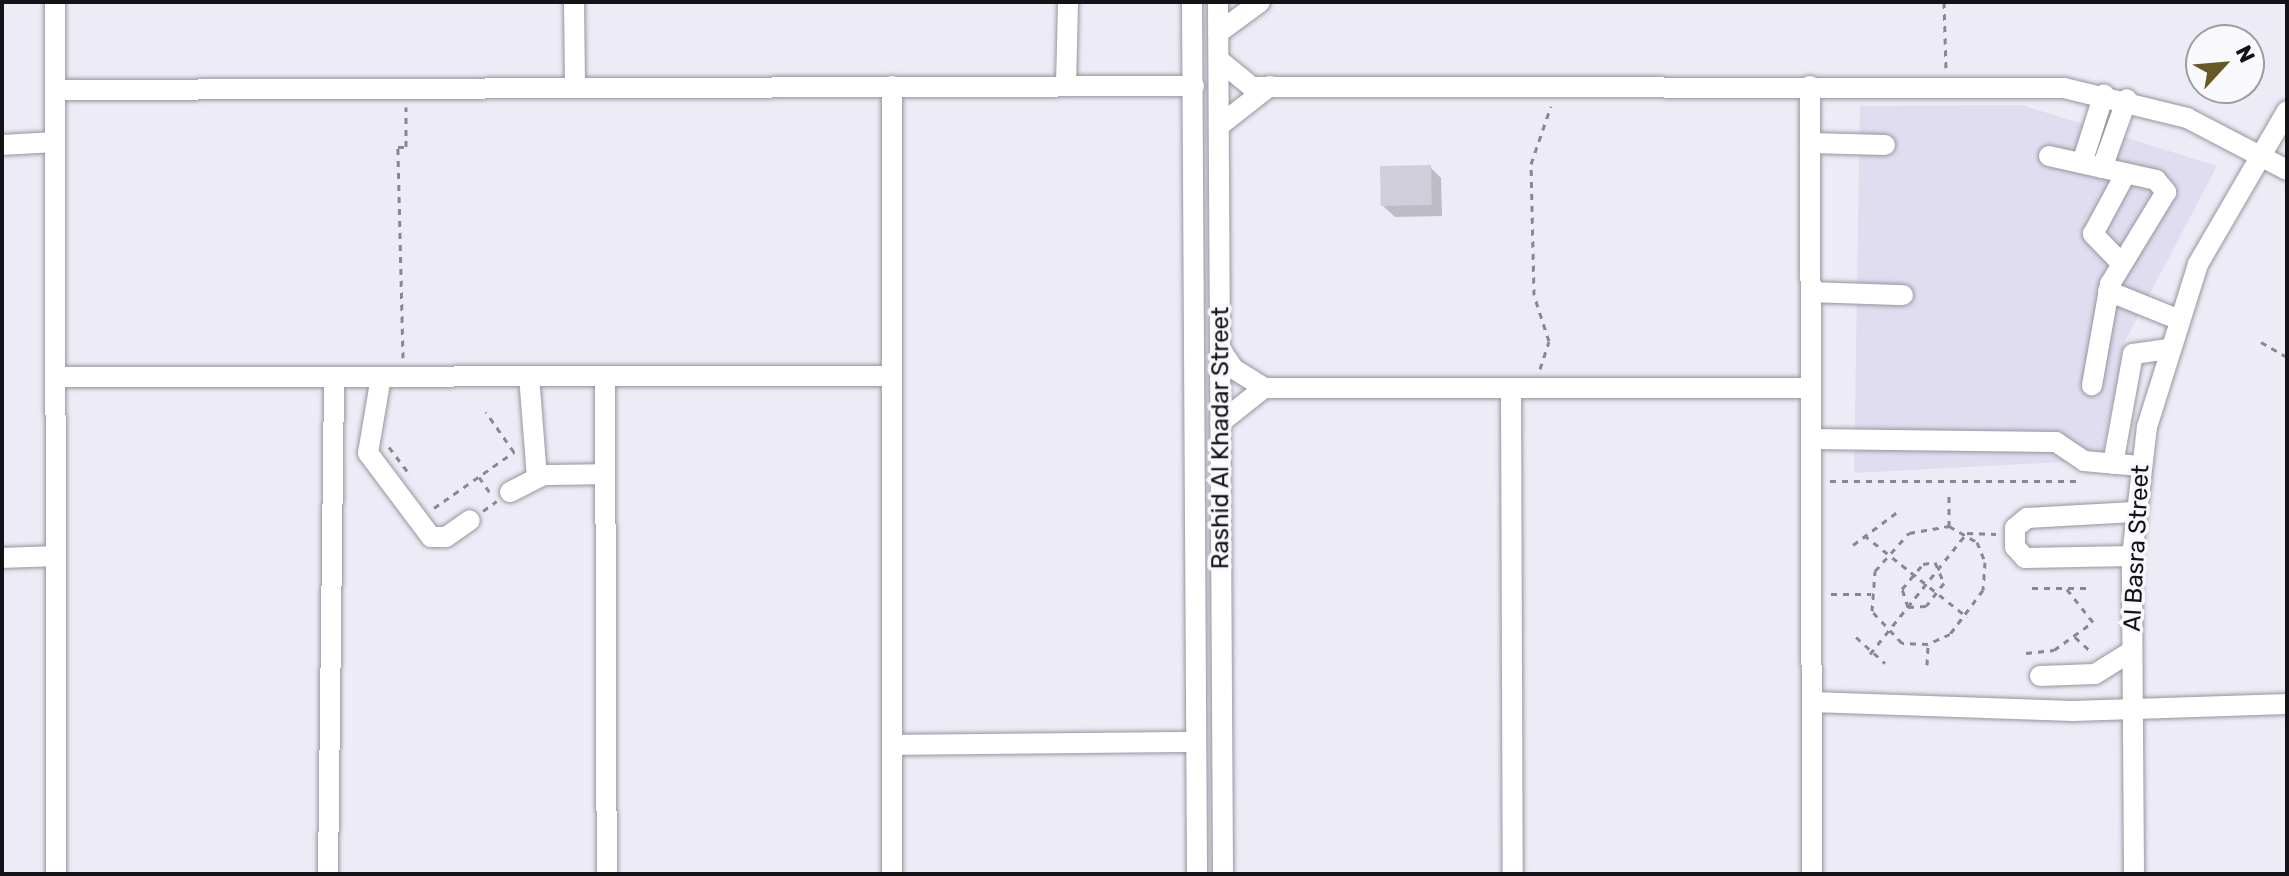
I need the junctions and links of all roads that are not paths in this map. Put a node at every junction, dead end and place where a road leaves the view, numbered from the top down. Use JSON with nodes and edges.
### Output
{"nodes":[{"id":1,"x":55,"y":2,"type":"edge"},
{"id":2,"x":574,"y":2,"type":"edge"},
{"id":3,"x":1068,"y":2,"type":"edge"},
{"id":4,"x":1192,"y":2,"type":"edge"},
{"id":5,"x":1218,"y":2,"type":"edge"},
{"id":6,"x":1260,"y":2,"type":"edge"},
{"id":7,"x":1218,"y":33,"type":"junction"},
{"id":8,"x":1219,"y":60,"type":"junction"},
{"id":9,"x":575,"y":86,"type":"junction"},
{"id":10,"x":892,"y":86,"type":"junction"},
{"id":11,"x":1066,"y":86,"type":"junction"},
{"id":12,"x":1194,"y":86,"type":"junction"},
{"id":13,"x":1270,"y":86,"type":"junction"},
{"id":14,"x":1810,"y":86,"type":"junction"},
{"id":15,"x":56,"y":90,"type":"junction"},
{"id":16,"x":2104,"y":94,"type":"junction"},
{"id":17,"x":2127,"y":99,"type":"junction"},
{"id":18,"x":2287,"y":111,"type":"edge"},
{"id":19,"x":1219,"y":126,"type":"junction"},
{"id":20,"x":55,"y":142,"type":"junction"},
{"id":21,"x":1810,"y":143,"type":"junction"},
{"id":22,"x":2,"y":145,"type":"edge"},
{"id":23,"x":1885,"y":145,"type":"dead end"},
{"id":24,"x":2261,"y":155,"type":"junction"},
{"id":25,"x":2049,"y":156,"type":"dead end"},
{"id":26,"x":2092,"y":166,"type":"junction"},
{"id":27,"x":2287,"y":170,"type":"edge"},
{"id":28,"x":2126,"y":173,"type":"junction"},
{"id":29,"x":2122,"y":264,"type":"junction"},
{"id":30,"x":2108,"y":291,"type":"junction"},
{"id":31,"x":1811,"y":292,"type":"junction"},
{"id":32,"x":1903,"y":295,"type":"dead end"},
{"id":33,"x":2177,"y":319,"type":"junction"},
{"id":34,"x":2167,"y":349,"type":"junction"},
{"id":35,"x":1221,"y":350,"type":"junction"},
{"id":36,"x":529,"y":376,"type":"junction"},
{"id":37,"x":605,"y":376,"type":"junction"},
{"id":38,"x":892,"y":376,"type":"junction"},
{"id":39,"x":55,"y":377,"type":"junction"},
{"id":40,"x":326,"y":377,"type":"junction"},
{"id":41,"x":381,"y":377,"type":"junction"},
{"id":42,"x":2092,"y":385,"type":"dead end"},
{"id":43,"x":1264,"y":388,"type":"junction"},
{"id":44,"x":1522,"y":388,"type":"junction"},
{"id":45,"x":1811,"y":388,"type":"junction"},
{"id":46,"x":1220,"y":423,"type":"junction"},
{"id":47,"x":1811,"y":439,"type":"junction"},
{"id":48,"x":2113,"y":464,"type":"junction"},
{"id":49,"x":2140,"y":466,"type":"junction"},
{"id":50,"x":605,"y":474,"type":"junction"},
{"id":51,"x":537,"y":477,"type":"junction"},
{"id":52,"x":503,"y":497,"type":"road end"},
{"id":53,"x":2134,"y":512,"type":"junction"},
{"id":54,"x":470,"y":520,"type":"road end"},
{"id":55,"x":2132,"y":556,"type":"junction"},
{"id":56,"x":2,"y":558,"type":"edge"},
{"id":57,"x":56,"y":562,"type":"junction"},
{"id":58,"x":2,"y":566,"type":"edge"},
{"id":59,"x":2132,"y":651,"type":"junction"},
{"id":60,"x":2287,"y":704,"type":"edge"},
{"id":61,"x":2133,"y":706,"type":"junction"},
{"id":62,"x":2042,"y":708,"type":"junction"},
{"id":63,"x":1812,"y":709,"type":"junction"},
{"id":64,"x":1196,"y":742,"type":"junction"},
{"id":65,"x":892,"y":745,"type":"junction"},
{"id":66,"x":56,"y":874,"type":"edge"},
{"id":67,"x":328,"y":874,"type":"edge"},
{"id":68,"x":607,"y":874,"type":"edge"},
{"id":69,"x":892,"y":874,"type":"edge"},
{"id":70,"x":1197,"y":874,"type":"edge"},
{"id":71,"x":1223,"y":874,"type":"edge"},
{"id":72,"x":1513,"y":874,"type":"edge"},
{"id":73,"x":1812,"y":874,"type":"edge"},
{"id":74,"x":2134,"y":874,"type":"edge"}],
"edges":[{"from":1,"to":15,"type":"street"},
{"from":2,"to":9,"type":"street"},
{"from":3,"to":11,"type":"street"},
{"from":4,"to":12,"type":"street","name":"Rashid Al Khadar Street"},
{"from":5,"to":7,"type":"street","name":"Rashid Al Khadar Street"},
{"from":6,"to":7,"type":"street"},
{"from":7,"to":8,"type":"street","name":"Rashid Al Khadar Street"},
{"from":8,"to":13,"type":"street"},
{"from":8,"to":19,"type":"street","name":"Rashid Al Khadar Street"},
{"from":9,"to":10,"type":"street"},
{"from":9,"to":15,"type":"street"},
{"from":10,"to":11,"type":"street"},
{"from":10,"to":38,"type":"street"},
{"from":11,"to":12,"type":"street"},
{"from":12,"to":64,"type":"street","name":"Rashid Al Khadar Street"},
{"from":13,"to":14,"type":"street"},
{"from":13,"to":19,"type":"street"},
{"from":14,"to":16,"type":"street"},
{"from":14,"to":21,"type":"street"},
{"from":15,"to":20,"type":"street"},
{"from":16,"to":17,"type":"street"},
{"from":16,"to":26,"type":"street"},
{"from":17,"to":24,"type":"street"},
{"from":17,"to":26,"type":"street"},
{"from":18,"to":24,"type":"street","name":"Al Basra Street"},
{"from":19,"to":35,"type":"street","name":"Rashid Al Khadar Street"},
{"from":20,"to":22,"type":"street"},
{"from":20,"to":39,"type":"street"},
{"from":21,"to":23,"type":"street"},
{"from":21,"to":31,"type":"street"},
{"from":24,"to":27,"type":"street"},
{"from":24,"to":33,"type":"street","name":"Al Basra Street"},
{"from":25,"to":26,"type":"street"},
{"from":26,"to":28,"type":"street"},
{"from":28,"to":29,"type":"street"},
{"from":28,"to":29,"type":"street"},
{"from":29,"to":30,"type":"street"},
{"from":30,"to":33,"type":"street"},
{"from":30,"to":42,"type":"street"},
{"from":31,"to":32,"type":"street"},
{"from":31,"to":45,"type":"street"},
{"from":33,"to":34,"type":"street","name":"Al Basra Street"},
{"from":34,"to":48,"type":"street"},
{"from":34,"to":49,"type":"street","name":"Al Basra Street"},
{"from":35,"to":43,"type":"street"},
{"from":35,"to":46,"type":"street","name":"Rashid Al Khadar Street"},
{"from":36,"to":37,"type":"street"},
{"from":36,"to":41,"type":"street"},
{"from":36,"to":51,"type":"street"},
{"from":37,"to":38,"type":"street"},
{"from":37,"to":50,"type":"street"},
{"from":38,"to":65,"type":"street"},
{"from":39,"to":40,"type":"street"},
{"from":39,"to":57,"type":"street"},
{"from":40,"to":41,"type":"street"},
{"from":40,"to":67,"type":"street"},
{"from":41,"to":54,"type":"street"},
{"from":43,"to":44,"type":"street"},
{"from":43,"to":46,"type":"street"},
{"from":44,"to":45,"type":"street"},
{"from":44,"to":72,"type":"street"},
{"from":45,"to":47,"type":"street"},
{"from":46,"to":71,"type":"street","name":"Rashid Al Khadar Street"},
{"from":47,"to":48,"type":"street"},
{"from":47,"to":63,"type":"street"},
{"from":48,"to":49,"type":"street"},
{"from":49,"to":53,"type":"street","name":"Al Basra Street"},
{"from":50,"to":51,"type":"street"},
{"from":50,"to":68,"type":"street"},
{"from":51,"to":52,"type":"street"},
{"from":53,"to":55,"type":"street","name":"Al Basra Street"},
{"from":53,"to":55,"type":"street"},
{"from":55,"to":59,"type":"street","name":"Al Basra Street"},
{"from":56,"to":57,"type":"street"},
{"from":57,"to":58,"type":"street"},
{"from":57,"to":66,"type":"street"},
{"from":59,"to":61,"type":"street","name":"Al Basra Street"},
{"from":59,"to":62,"type":"street"},
{"from":60,"to":61,"type":"street"},
{"from":61,"to":62,"type":"street"},
{"from":61,"to":74,"type":"street","name":"Al Basra Street"},
{"from":62,"to":63,"type":"street"},
{"from":63,"to":73,"type":"street"},
{"from":64,"to":65,"type":"street"},
{"from":64,"to":70,"type":"street","name":"Rashid Al Khadar Street"},
{"from":65,"to":69,"type":"street"}]}
